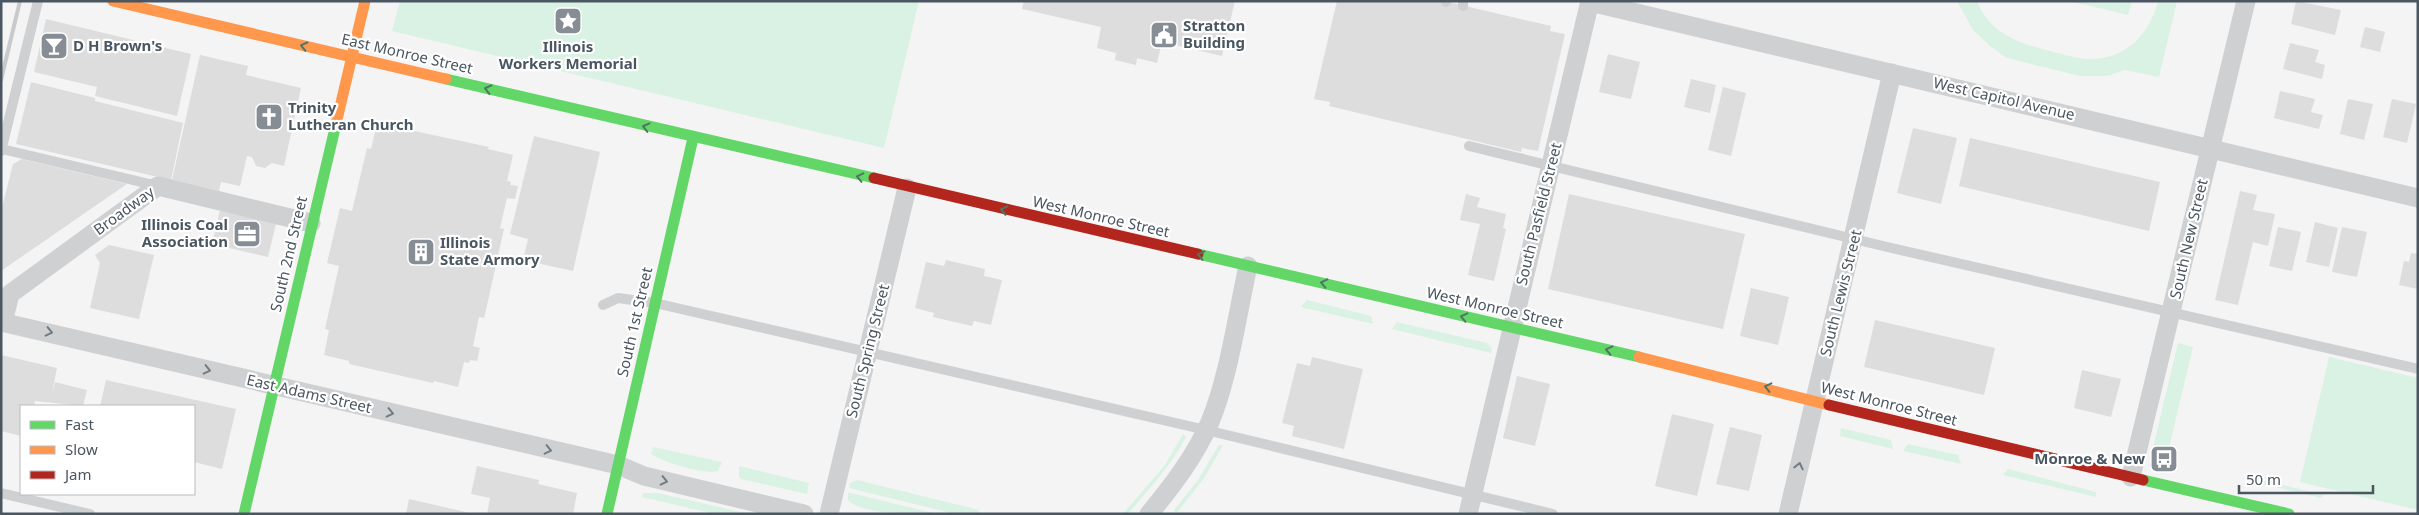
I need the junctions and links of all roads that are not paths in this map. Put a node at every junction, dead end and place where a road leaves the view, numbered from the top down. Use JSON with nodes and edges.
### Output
{"nodes":[{"id":1,"x":38,"y":1,"type":"edge"},
{"id":2,"x":113,"y":1,"type":"edge"},
{"id":3,"x":364,"y":1,"type":"edge"},
{"id":4,"x":2246,"y":1,"type":"edge"},
{"id":5,"x":1590,"y":2,"type":"edge"},
{"id":6,"x":352,"y":56,"type":"junction"},
{"id":7,"x":1892,"y":73,"type":"junction"},
{"id":8,"x":693,"y":138,"type":"junction"},
{"id":9,"x":1469,"y":146,"type":"dead end"},
{"id":10,"x":2211,"y":148,"type":"junction"},
{"id":11,"x":1,"y":150,"type":"edge"},
{"id":12,"x":1551,"y":167,"type":"junction"},
{"id":13,"x":158,"y":186,"type":"junction"},
{"id":14,"x":907,"y":188,"type":"junction"},
{"id":15,"x":2418,"y":198,"type":"edge"},
{"id":16,"x":311,"y":223,"type":"junction"},
{"id":17,"x":1854,"y":238,"type":"junction"},
{"id":18,"x":1248,"y":266,"type":"junction"},
{"id":19,"x":655,"y":303,"type":"junction"},
{"id":20,"x":604,"y":305,"type":"dead end"},
{"id":21,"x":2172,"y":311,"type":"junction"},
{"id":22,"x":2,"y":322,"type":"edge"},
{"id":23,"x":1511,"y":328,"type":"junction"},
{"id":24,"x":868,"y":352,"type":"junction"},
{"id":25,"x":2418,"y":370,"type":"edge"},
{"id":26,"x":274,"y":385,"type":"junction"},
{"id":27,"x":1814,"y":401,"type":"junction"},
{"id":28,"x":1206,"y":430,"type":"junction"},
{"id":29,"x":618,"y":465,"type":"junction"},
{"id":30,"x":2131,"y":477,"type":"junction"},
{"id":31,"x":1,"y":493,"type":"edge"},
{"id":32,"x":1473,"y":494,"type":"junction"},
{"id":33,"x":90,"y":514,"type":"edge"},
{"id":34,"x":244,"y":514,"type":"edge"},
{"id":35,"x":607,"y":514,"type":"edge"},
{"id":36,"x":804,"y":514,"type":"edge"},
{"id":37,"x":829,"y":514,"type":"edge"},
{"id":38,"x":1149,"y":514,"type":"edge"},
{"id":39,"x":1468,"y":514,"type":"edge"},
{"id":40,"x":1553,"y":514,"type":"edge"},
{"id":41,"x":1788,"y":514,"type":"edge"},
{"id":42,"x":2289,"y":514,"type":"edge"}],
"edges":[{"from":1,"to":11,"type":"lane"},
{"from":6,"to":2,"type":"street","name":"East Monroe Street","one_way":true},
{"from":3,"to":6,"type":"street","name":"South 2nd Street"},
{"from":4,"to":10,"type":"street","name":"South New Street"},
{"from":5,"to":7,"type":"street","name":"West Capitol Avenue"},
{"from":5,"to":12,"type":"street","name":"South Pasfield Street"},
{"from":8,"to":6,"type":"street","name":"East Monroe Street","one_way":true},
{"from":6,"to":16,"type":"street","name":"South 2nd Street"},
{"from":7,"to":10,"type":"street","name":"West Capitol Avenue"},
{"from":7,"to":17,"type":"street","name":"South Lewis Street"},
{"from":14,"to":8,"type":"street","name":"West Monroe Street","one_way":true},
{"from":8,"to":19,"type":"street","name":"South 1st Street"},
{"from":9,"to":12,"type":"lane"},
{"from":10,"to":15,"type":"street","name":"West Capitol Avenue"},
{"from":10,"to":21,"type":"street","name":"South New Street"},
{"from":11,"to":13,"type":"lane"},
{"from":12,"to":17,"type":"lane"},
{"from":12,"to":23,"type":"street","name":"South Pasfield Street"},
{"from":13,"to":16,"type":"street","name":"Broadway"},
{"from":13,"to":22,"type":"street","name":"Broadway"},
{"from":18,"to":14,"type":"street","name":"West Monroe Street","one_way":true},
{"from":14,"to":24,"type":"street","name":"South Spring Street"},
{"from":16,"to":26,"type":"street","name":"South 2nd Street"},
{"from":17,"to":21,"type":"lane"},
{"from":17,"to":27,"type":"street","name":"South Lewis Street"},
{"from":23,"to":18,"type":"street","name":"West Monroe Street","one_way":true},
{"from":18,"to":28,"type":"street"},
{"from":19,"to":20,"type":"lane"},
{"from":19,"to":24,"type":"lane"},
{"from":19,"to":29,"type":"street","name":"South 1st Street"},
{"from":21,"to":25,"type":"lane"},
{"from":21,"to":30,"type":"street","name":"South New Street"},
{"from":22,"to":26,"type":"street","name":"East Adams Street","one_way":true},
{"from":27,"to":23,"type":"street","name":"West Monroe Street","one_way":true},
{"from":23,"to":32,"type":"street","name":"South Pasfield Street"},
{"from":24,"to":28,"type":"lane"},
{"from":24,"to":37,"type":"street","name":"South Spring Street"},
{"from":26,"to":29,"type":"street","name":"East Adams Street","one_way":true},
{"from":26,"to":34,"type":"street","name":"South 2nd Street"},
{"from":27,"to":30,"type":"street","name":"West Monroe Street"},
{"from":41,"to":27,"type":"street","name":"South Lewis Street","one_way":true},
{"from":28,"to":32,"type":"lane"},
{"from":28,"to":38,"type":"street"},
{"from":29,"to":35,"type":"street","name":"South 1st Street"},
{"from":29,"to":36,"type":"street","name":"East Adams Street","one_way":true},
{"from":30,"to":42,"type":"street","name":"West Monroe Street"},
{"from":31,"to":33,"type":"lane"},
{"from":32,"to":39,"type":"street","name":"South Pasfield Street"},
{"from":32,"to":40,"type":"lane"}]}
